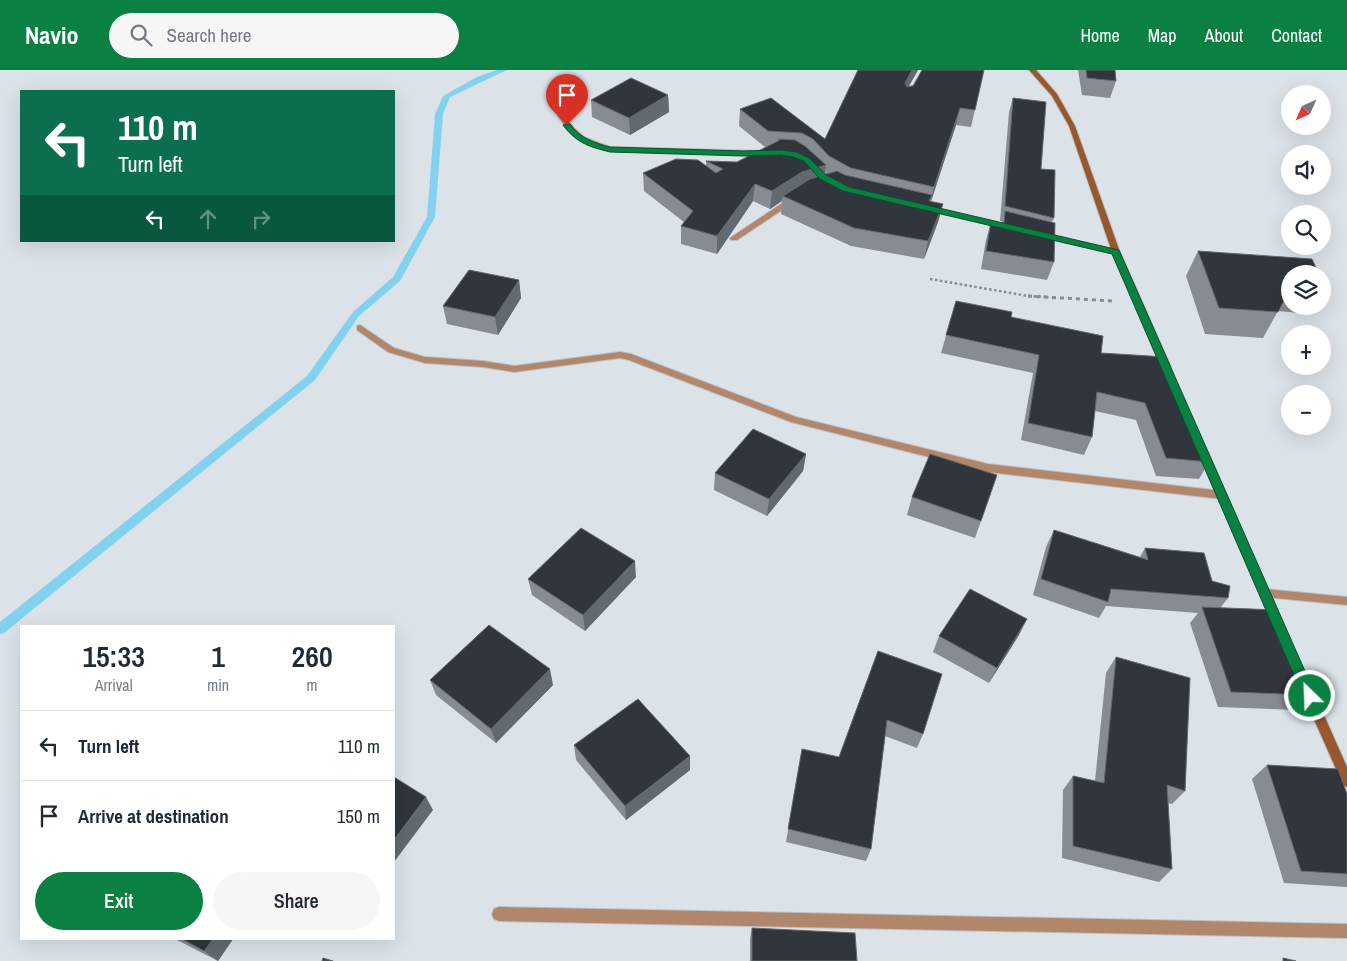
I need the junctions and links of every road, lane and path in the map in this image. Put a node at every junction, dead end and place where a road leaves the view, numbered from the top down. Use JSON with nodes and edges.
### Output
{"nodes":[{"id":1,"x":1032,"y":70,"type":"edge"},
{"id":2,"x":561,"y":116,"type":"dead end"},
{"id":3,"x":772,"y":153,"type":"edge"},
{"id":4,"x":804,"y":194,"type":"edge"},
{"id":5,"x":923,"y":207,"type":"edge"},
{"id":6,"x":1010,"y":228,"type":"edge"},
{"id":7,"x":1029,"y":232,"type":"edge"},
{"id":8,"x":734,"y":238,"type":"dead end"},
{"id":9,"x":1116,"y":252,"type":"junction"},
{"id":10,"x":930,"y":279,"type":"dead end"},
{"id":11,"x":1139,"y":303,"type":"junction"},
{"id":12,"x":360,"y":328,"type":"dead end"},
{"id":13,"x":1171,"y":376,"type":"edge"},
{"id":14,"x":1198,"y":440,"type":"edge"},
{"id":15,"x":1222,"y":495,"type":"junction"},
{"id":16,"x":1265,"y":593,"type":"junction"},
{"id":17,"x":1347,"y":601,"type":"edge"},
{"id":18,"x":1281,"y":629,"type":"edge"},
{"id":19,"x":1300,"y":674,"type":"edge"},
{"id":20,"x":1347,"y":781,"type":"edge"},
{"id":21,"x":499,"y":914,"type":"dead end"},
{"id":22,"x":1347,"y":930,"type":"edge"}],
"edges":[{"from":1,"to":9,"type":"street"},
{"from":2,"to":3,"type":"street"},
{"from":4,"to":8,"type":"street"},
{"from":5,"to":6,"type":"street"},
{"from":7,"to":9,"type":"street"},
{"from":9,"to":11,"type":"street"},
{"from":10,"to":11,"type":"path"},
{"from":11,"to":13,"type":"street"},
{"from":12,"to":15,"type":"street"},
{"from":14,"to":15,"type":"street"},
{"from":15,"to":16,"type":"street"},
{"from":16,"to":17,"type":"street"},
{"from":16,"to":18,"type":"street"},
{"from":19,"to":20,"type":"street"},
{"from":21,"to":22,"type":"street"}]}
